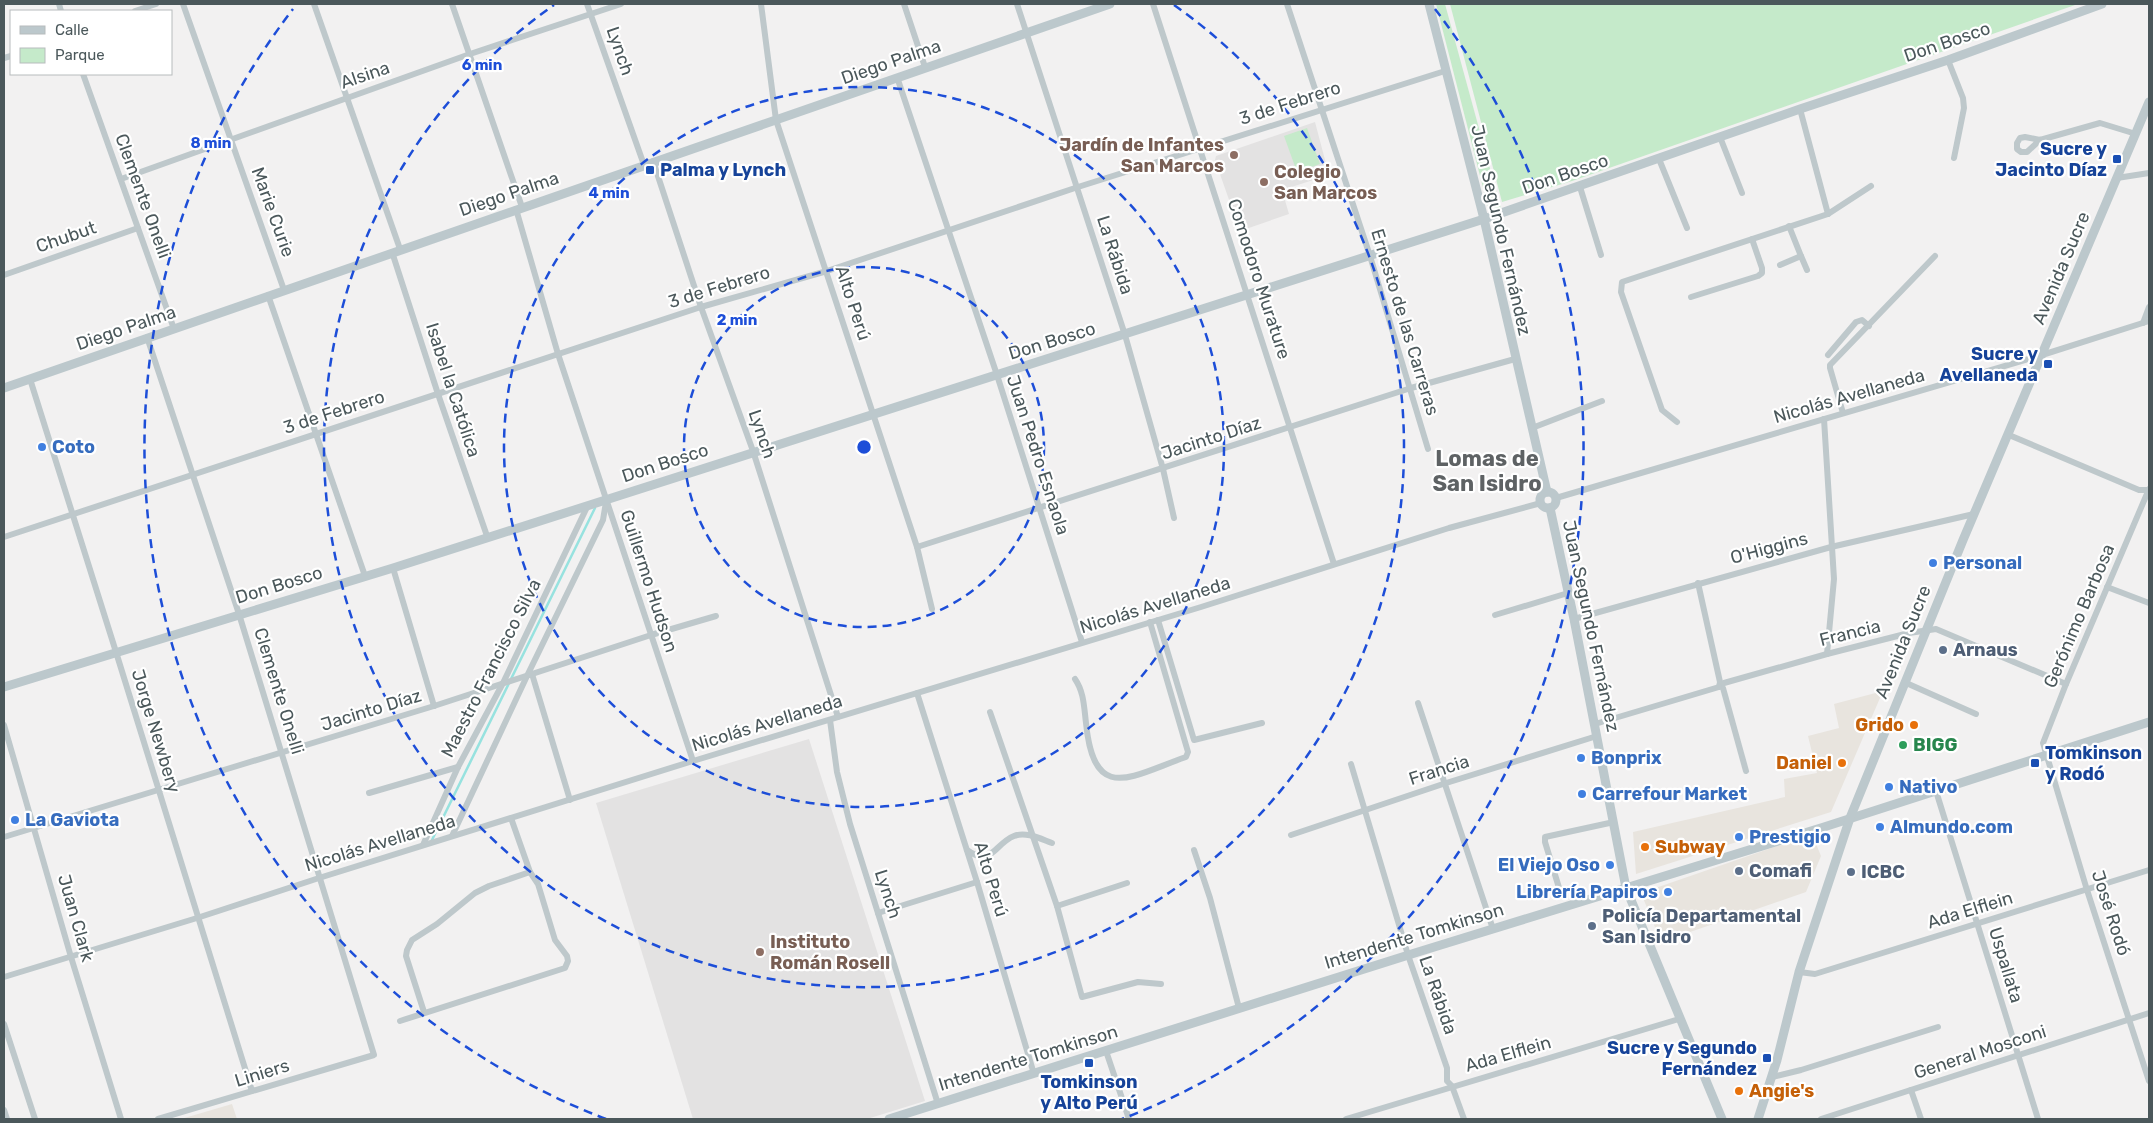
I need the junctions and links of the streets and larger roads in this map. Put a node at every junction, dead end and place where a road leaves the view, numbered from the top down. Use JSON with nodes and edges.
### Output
{"nodes":[{"id":1,"x":156,"y":4,"type":"edge"},
{"id":2,"x":183,"y":4,"type":"edge"},
{"id":3,"x":314,"y":4,"type":"edge"},
{"id":4,"x":452,"y":4,"type":"edge"},
{"id":5,"x":587,"y":4,"type":"edge"},
{"id":6,"x":620,"y":4,"type":"edge"},
{"id":7,"x":761,"y":4,"type":"edge"},
{"id":8,"x":904,"y":4,"type":"edge"},
{"id":9,"x":1017,"y":4,"type":"edge"},
{"id":10,"x":1110,"y":4,"type":"edge"},
{"id":11,"x":1153,"y":4,"type":"edge"},
{"id":12,"x":1287,"y":4,"type":"edge"},
{"id":13,"x":1429,"y":4,"type":"edge"},
{"id":14,"x":2102,"y":4,"type":"edge"},
{"id":15,"x":138,"y":10,"type":"edge"},
{"id":16,"x":591,"y":14,"type":"junction"},
{"id":17,"x":1028,"y":33,"type":"junction"},
{"id":18,"x":470,"y":54,"type":"junction"},
{"id":19,"x":1948,"y":60,"type":"junction"},
{"id":20,"x":925,"y":67,"type":"junction"},
{"id":21,"x":1445,"y":71,"type":"junction"},
{"id":22,"x":83,"y":75,"type":"edge"},
{"id":23,"x":897,"y":77,"type":"junction"},
{"id":24,"x":347,"y":97,"type":"junction"},
{"id":25,"x":2149,"y":102,"type":"edge"},
{"id":26,"x":1321,"y":109,"type":"junction"},
{"id":27,"x":1800,"y":109,"type":"junction"},
{"id":28,"x":776,"y":120,"type":"junction"},
{"id":29,"x":2136,"y":134,"type":"junction"},
{"id":30,"x":1720,"y":137,"type":"junction"},
{"id":31,"x":230,"y":138,"type":"junction"},
{"id":32,"x":2040,"y":140,"type":"dead end"},
{"id":33,"x":1201,"y":148,"type":"junction"},
{"id":34,"x":1659,"y":158,"type":"junction"},
{"id":35,"x":1954,"y":158,"type":"dead end"},
{"id":36,"x":649,"y":163,"type":"junction"},
{"id":37,"x":2149,"y":173,"type":"edge"},
{"id":38,"x":2117,"y":178,"type":"junction"},
{"id":39,"x":121,"y":179,"type":"junction"},
{"id":40,"x":1580,"y":186,"type":"junction"},
{"id":41,"x":1872,"y":186,"type":"dead end"},
{"id":42,"x":1078,"y":187,"type":"junction"},
{"id":43,"x":1742,"y":193,"type":"dead end"},
{"id":44,"x":519,"y":208,"type":"junction"},
{"id":45,"x":1828,"y":214,"type":"junction"},
{"id":46,"x":1484,"y":219,"type":"junction"},
{"id":47,"x":1789,"y":226,"type":"junction"},
{"id":48,"x":138,"y":228,"type":"junction"},
{"id":49,"x":1687,"y":228,"type":"dead end"},
{"id":50,"x":949,"y":231,"type":"junction"},
{"id":51,"x":1752,"y":239,"type":"junction"},
{"id":52,"x":396,"y":251,"type":"junction"},
{"id":53,"x":1601,"y":255,"type":"dead end"},
{"id":54,"x":1370,"y":256,"type":"junction"},
{"id":55,"x":1801,"y":256,"type":"junction"},
{"id":56,"x":1935,"y":256,"type":"dead end"},
{"id":57,"x":1780,"y":265,"type":"dead end"},
{"id":58,"x":1807,"y":270,"type":"dead end"},
{"id":59,"x":827,"y":271,"type":"junction"},
{"id":60,"x":4,"y":275,"type":"edge"},
{"id":61,"x":284,"y":290,"type":"junction"},
{"id":62,"x":268,"y":296,"type":"junction"},
{"id":63,"x":1248,"y":296,"type":"junction"},
{"id":64,"x":1691,"y":297,"type":"dead end"},
{"id":65,"x":701,"y":307,"type":"junction"},
{"id":66,"x":2149,"y":307,"type":"edge"},
{"id":67,"x":2146,"y":322,"type":"edge"},
{"id":68,"x":1869,"y":326,"type":"junction"},
{"id":69,"x":174,"y":329,"type":"junction"},
{"id":70,"x":1125,"y":335,"type":"junction"},
{"id":71,"x":147,"y":337,"type":"junction"},
{"id":72,"x":558,"y":354,"type":"junction"},
{"id":73,"x":1828,"y":354,"type":"dead end"},
{"id":74,"x":2042,"y":355,"type":"junction"},
{"id":75,"x":1515,"y":359,"type":"junction"},
{"id":76,"x":997,"y":375,"type":"junction"},
{"id":77,"x":30,"y":379,"type":"junction"},
{"id":78,"x":4,"y":388,"type":"edge"},
{"id":79,"x":1411,"y":388,"type":"junction"},
{"id":80,"x":438,"y":394,"type":"junction"},
{"id":81,"x":1602,"y":401,"type":"dead end"},
{"id":82,"x":1843,"y":413,"type":"junction"},
{"id":83,"x":875,"y":414,"type":"junction"},
{"id":84,"x":1824,"y":419,"type":"junction"},
{"id":85,"x":1677,"y":422,"type":"dead end"},
{"id":86,"x":1291,"y":428,"type":"junction"},
{"id":87,"x":1532,"y":428,"type":"junction"},
{"id":88,"x":316,"y":434,"type":"junction"},
{"id":89,"x":2008,"y":435,"type":"junction"},
{"id":90,"x":1428,"y":449,"type":"dead end"},
{"id":91,"x":753,"y":451,"type":"junction"},
{"id":92,"x":1163,"y":469,"type":"junction"},
{"id":93,"x":193,"y":474,"type":"junction"},
{"id":94,"x":2149,"y":490,"type":"edge"},
{"id":95,"x":1547,"y":492,"type":"junction"},
{"id":96,"x":1556,"y":498,"type":"junction"},
{"id":97,"x":607,"y":500,"type":"junction"},
{"id":98,"x":1541,"y":503,"type":"junction"},
{"id":99,"x":588,"y":505,"type":"junction"},
{"id":100,"x":1039,"y":507,"type":"junction"},
{"id":101,"x":1550,"y":508,"type":"junction"},
{"id":102,"x":72,"y":514,"type":"junction"},
{"id":103,"x":1974,"y":514,"type":"junction"},
{"id":104,"x":1174,"y":518,"type":"dead end"},
{"id":105,"x":487,"y":536,"type":"junction"},
{"id":106,"x":4,"y":537,"type":"edge"},
{"id":107,"x":917,"y":547,"type":"junction"},
{"id":108,"x":1831,"y":547,"type":"junction"},
{"id":109,"x":1334,"y":564,"type":"junction"},
{"id":110,"x":393,"y":568,"type":"junction"},
{"id":111,"x":365,"y":576,"type":"junction"},
{"id":112,"x":1698,"y":583,"type":"junction"},
{"id":113,"x":2107,"y":587,"type":"junction"},
{"id":114,"x":1568,"y":593,"type":"junction"},
{"id":115,"x":2149,"y":604,"type":"edge"},
{"id":116,"x":932,"y":609,"type":"dead end"},
{"id":117,"x":240,"y":614,"type":"junction"},
{"id":118,"x":1495,"y":615,"type":"dead end"},
{"id":119,"x":716,"y":616,"type":"dead end"},
{"id":120,"x":1574,"y":619,"type":"junction"},
{"id":121,"x":1158,"y":620,"type":"junction"},
{"id":122,"x":1150,"y":622,"type":"junction"},
{"id":123,"x":1926,"y":630,"type":"junction"},
{"id":124,"x":651,"y":635,"type":"junction"},
{"id":125,"x":1082,"y":642,"type":"junction"},
{"id":126,"x":116,"y":652,"type":"junction"},
{"id":127,"x":1827,"y":654,"type":"junction"},
{"id":128,"x":527,"y":676,"type":"junction"},
{"id":129,"x":1075,"y":679,"type":"dead end"},
{"id":130,"x":506,"y":682,"type":"junction"},
{"id":131,"x":1904,"y":682,"type":"junction"},
{"id":132,"x":2066,"y":684,"type":"junction"},
{"id":133,"x":1721,"y":685,"type":"junction"},
{"id":134,"x":4,"y":687,"type":"edge"},
{"id":135,"x":917,"y":693,"type":"junction"},
{"id":136,"x":1418,"y":703,"type":"dead end"},
{"id":137,"x":434,"y":706,"type":"junction"},
{"id":138,"x":990,"y":712,"type":"dead end"},
{"id":139,"x":1976,"y":714,"type":"dead end"},
{"id":140,"x":838,"y":717,"type":"junction"},
{"id":141,"x":830,"y":720,"type":"junction"},
{"id":142,"x":2149,"y":722,"type":"edge"},
{"id":143,"x":1262,"y":723,"type":"dead end"},
{"id":144,"x":1595,"y":724,"type":"junction"},
{"id":145,"x":4,"y":725,"type":"edge"},
{"id":146,"x":1597,"y":736,"type":"junction"},
{"id":147,"x":282,"y":752,"type":"junction"},
{"id":148,"x":2046,"y":755,"type":"junction"},
{"id":149,"x":693,"y":761,"type":"junction"},
{"id":150,"x":1352,"y":764,"type":"dead end"},
{"id":151,"x":458,"y":767,"type":"junction"},
{"id":152,"x":1746,"y":771,"type":"dead end"},
{"id":153,"x":1443,"y":784,"type":"junction"},
{"id":154,"x":158,"y":790,"type":"junction"},
{"id":155,"x":1936,"y":791,"type":"junction"},
{"id":156,"x":368,"y":793,"type":"dead end"},
{"id":157,"x":570,"y":800,"type":"junction"},
{"id":158,"x":1365,"y":810,"type":"junction"},
{"id":159,"x":511,"y":818,"type":"junction"},
{"id":160,"x":1850,"y":818,"type":"junction"},
{"id":161,"x":1614,"y":822,"type":"junction"},
{"id":162,"x":35,"y":827,"type":"junction"},
{"id":163,"x":1291,"y":834,"type":"dead end"},
{"id":164,"x":452,"y":836,"type":"junction"},
{"id":165,"x":1034,"y":836,"type":"junction"},
{"id":166,"x":4,"y":837,"type":"edge"},
{"id":167,"x":1052,"y":843,"type":"dead end"},
{"id":168,"x":423,"y":845,"type":"junction"},
{"id":169,"x":967,"y":850,"type":"junction"},
{"id":170,"x":1194,"y":850,"type":"dead end"},
{"id":171,"x":2149,"y":870,"type":"edge"},
{"id":172,"x":530,"y":872,"type":"junction"},
{"id":173,"x":318,"y":878,"type":"junction"},
{"id":174,"x":977,"y":882,"type":"junction"},
{"id":175,"x":1128,"y":883,"type":"dead end"},
{"id":176,"x":1626,"y":888,"type":"junction"},
{"id":177,"x":2087,"y":890,"type":"junction"},
{"id":178,"x":1563,"y":892,"type":"dead end"},
{"id":179,"x":1056,"y":906,"type":"junction"},
{"id":180,"x":878,"y":913,"type":"junction"},
{"id":181,"x":197,"y":918,"type":"junction"},
{"id":182,"x":1977,"y":923,"type":"junction"},
{"id":183,"x":1493,"y":929,"type":"junction"},
{"id":184,"x":1408,"y":955,"type":"junction"},
{"id":185,"x":71,"y":957,"type":"junction"},
{"id":186,"x":1799,"y":972,"type":"junction"},
{"id":187,"x":4,"y":978,"type":"edge"},
{"id":188,"x":1161,"y":984,"type":"dead end"},
{"id":189,"x":1239,"y":1008,"type":"junction"},
{"id":190,"x":424,"y":1012,"type":"junction"},
{"id":191,"x":2149,"y":1014,"type":"edge"},
{"id":192,"x":1679,"y":1019,"type":"junction"},
{"id":193,"x":2130,"y":1019,"type":"junction"},
{"id":194,"x":400,"y":1021,"type":"dead end"},
{"id":195,"x":4,"y":1024,"type":"edge"},
{"id":196,"x":1938,"y":1028,"type":"dead end"},
{"id":197,"x":1106,"y":1051,"type":"junction"},
{"id":198,"x":374,"y":1055,"type":"joint"},
{"id":199,"x":2018,"y":1055,"type":"junction"},
{"id":200,"x":1034,"y":1074,"type":"junction"},
{"id":201,"x":1772,"y":1077,"type":"junction"},
{"id":202,"x":2149,"y":1081,"type":"edge"},
{"id":203,"x":1452,"y":1086,"type":"junction"},
{"id":204,"x":1911,"y":1090,"type":"junction"},
{"id":205,"x":252,"y":1091,"type":"junction"},
{"id":206,"x":1767,"y":1094,"type":"junction"},
{"id":207,"x":938,"y":1104,"type":"junction"},
{"id":208,"x":4,"y":1110,"type":"edge"},
{"id":209,"x":7,"y":1119,"type":"edge"},
{"id":210,"x":35,"y":1119,"type":"edge"},
{"id":211,"x":121,"y":1119,"type":"edge"},
{"id":212,"x":158,"y":1119,"type":"edge"},
{"id":213,"x":889,"y":1119,"type":"edge"},
{"id":214,"x":1129,"y":1119,"type":"edge"},
{"id":215,"x":1346,"y":1119,"type":"edge"},
{"id":216,"x":1464,"y":1119,"type":"edge"},
{"id":217,"x":1722,"y":1119,"type":"edge"},
{"id":218,"x":1758,"y":1119,"type":"edge"},
{"id":219,"x":1764,"y":1119,"type":"edge"},
{"id":220,"x":1821,"y":1119,"type":"edge"},
{"id":221,"x":1921,"y":1119,"type":"edge"},
{"id":222,"x":2038,"y":1119,"type":"edge"}],
"edges":[{"from":1,"to":15,"type":"street"},
{"from":2,"to":31,"type":"street","name":"Marie Curie"},
{"from":3,"to":24,"type":"street","name":"Isabel la Católica"},
{"from":4,"to":18,"type":"street","name":"Guillermo Hudson"},
{"from":5,"to":16,"type":"street","name":"Lynch"},
{"from":6,"to":16,"type":"street","name":"Alsina"},
{"from":7,"to":28,"type":"street","name":"Alto Perú"},
{"from":8,"to":20,"type":"street"},
{"from":9,"to":17,"type":"street","name":"La Rábida"},
{"from":10,"to":17,"type":"street","name":"Diego Palma"},
{"from":11,"to":33,"type":"street","name":"Comodoro Murature"},
{"from":12,"to":26,"type":"street","name":"Ernesto de las Carreras"},
{"from":13,"to":21,"type":"street","name":"Juan Segundo Fernández"},
{"from":14,"to":19,"type":"street","name":"Don Bosco"},
{"from":16,"to":18,"type":"street","name":"Alsina"},
{"from":16,"to":36,"type":"street","name":"Lynch"},
{"from":17,"to":20,"type":"street","name":"Diego Palma"},
{"from":17,"to":42,"type":"street","name":"La Rábida"},
{"from":18,"to":24,"type":"street","name":"Alsina"},
{"from":18,"to":44,"type":"street","name":"Guillermo Hudson"},
{"from":19,"to":27,"type":"street","name":"Don Bosco"},
{"from":19,"to":35,"type":"street"},
{"from":20,"to":23,"type":"street","name":"Diego Palma"},
{"from":21,"to":26,"type":"street","name":"3 de Febrero"},
{"from":21,"to":46,"type":"street","name":"Juan Segundo Fernández"},
{"from":22,"to":39,"type":"street","name":"Clemente Onelli"},
{"from":23,"to":28,"type":"street","name":"Diego Palma"},
{"from":23,"to":50,"type":"street","name":"Juan Pedro Esnaola"},
{"from":24,"to":31,"type":"street","name":"Alsina"},
{"from":24,"to":52,"type":"street","name":"Isabel la Católica"},
{"from":25,"to":29,"type":"street","name":"Avenida Sucre"},
{"from":26,"to":33,"type":"street","name":"3 de Febrero"},
{"from":26,"to":54,"type":"street","name":"Ernesto de las Carreras"},
{"from":27,"to":30,"type":"street","name":"Don Bosco"},
{"from":27,"to":45,"type":"street"},
{"from":28,"to":36,"type":"street","name":"Diego Palma"},
{"from":28,"to":59,"type":"street","name":"Alto Perú"},
{"from":29,"to":32,"type":"street"},
{"from":29,"to":38,"type":"street","name":"Avenida Sucre"},
{"from":30,"to":34,"type":"street","name":"Don Bosco"},
{"from":30,"to":43,"type":"street"},
{"from":31,"to":39,"type":"street","name":"Alsina"},
{"from":31,"to":61,"type":"street","name":"Marie Curie"},
{"from":33,"to":42,"type":"street","name":"3 de Febrero"},
{"from":33,"to":63,"type":"street","name":"Comodoro Murature"},
{"from":34,"to":40,"type":"street","name":"Don Bosco"},
{"from":34,"to":49,"type":"street"},
{"from":36,"to":44,"type":"street","name":"Diego Palma"},
{"from":36,"to":65,"type":"street","name":"Lynch"},
{"from":37,"to":38,"type":"street"},
{"from":38,"to":74,"type":"street","name":"Avenida Sucre"},
{"from":39,"to":48,"type":"street","name":"Clemente Onelli"},
{"from":40,"to":46,"type":"street","name":"Don Bosco"},
{"from":40,"to":53,"type":"street"},
{"from":41,"to":45,"type":"street"},
{"from":42,"to":50,"type":"street","name":"3 de Febrero"},
{"from":42,"to":70,"type":"street","name":"La Rábida"},
{"from":44,"to":52,"type":"street","name":"Diego Palma"},
{"from":44,"to":72,"type":"street","name":"Guillermo Hudson"},
{"from":45,"to":47,"type":"street"},
{"from":46,"to":54,"type":"street","name":"Don Bosco"},
{"from":46,"to":75,"type":"street","name":"Juan Segundo Fernández"},
{"from":47,"to":51,"type":"street"},
{"from":47,"to":55,"type":"street"},
{"from":48,"to":60,"type":"street","name":"Chubut"},
{"from":48,"to":69,"type":"street","name":"Clemente Onelli"},
{"from":50,"to":59,"type":"street","name":"3 de Febrero"},
{"from":50,"to":76,"type":"street","name":"Juan Pedro Esnaola"},
{"from":51,"to":64,"type":"street"},
{"from":51,"to":85,"type":"street"},
{"from":52,"to":61,"type":"street","name":"Diego Palma"},
{"from":52,"to":80,"type":"street","name":"Isabel la Católica"},
{"from":54,"to":63,"type":"street","name":"Don Bosco"},
{"from":54,"to":79,"type":"street","name":"Ernesto de las Carreras"},
{"from":55,"to":57,"type":"street"},
{"from":55,"to":58,"type":"street"},
{"from":56,"to":68,"type":"street"},
{"from":59,"to":65,"type":"street","name":"3 de Febrero"},
{"from":59,"to":83,"type":"street","name":"Alto Perú"},
{"from":61,"to":62,"type":"street","name":"Diego Palma"},
{"from":62,"to":69,"type":"street","name":"Diego Palma"},
{"from":62,"to":88,"type":"street"},
{"from":63,"to":70,"type":"street","name":"Don Bosco"},
{"from":63,"to":86,"type":"street","name":"Comodoro Murature"},
{"from":65,"to":72,"type":"street","name":"3 de Febrero"},
{"from":65,"to":91,"type":"street","name":"Lynch"},
{"from":66,"to":67,"type":"street"},
{"from":67,"to":74,"type":"street","name":"Nicolás Avellaneda"},
{"from":68,"to":73,"type":"street"},
{"from":68,"to":82,"type":"street"},
{"from":69,"to":71,"type":"street","name":"Diego Palma"},
{"from":70,"to":76,"type":"street","name":"Don Bosco"},
{"from":70,"to":92,"type":"street","name":"La Rábida"},
{"from":71,"to":77,"type":"street","name":"Diego Palma"},
{"from":71,"to":93,"type":"street","name":"Clemente Onelli"},
{"from":72,"to":80,"type":"street","name":"3 de Febrero"},
{"from":72,"to":97,"type":"street","name":"Guillermo Hudson"},
{"from":74,"to":82,"type":"street","name":"Nicolás Avellaneda"},
{"from":74,"to":89,"type":"street","name":"Avenida Sucre"},
{"from":75,"to":79,"type":"street","name":"Jacinto Díaz"},
{"from":75,"to":87,"type":"street","name":"Juan Segundo Fernández"},
{"from":76,"to":83,"type":"street","name":"Don Bosco"},
{"from":76,"to":100,"type":"street","name":"Juan Pedro Esnaola"},
{"from":77,"to":78,"type":"street","name":"Diego Palma"},
{"from":77,"to":102,"type":"street","name":"Jorge Newbery"},
{"from":79,"to":86,"type":"street","name":"Jacinto Díaz"},
{"from":79,"to":90,"type":"street","name":"Ernesto de las Carreras"},
{"from":80,"to":88,"type":"street","name":"3 de Febrero"},
{"from":80,"to":105,"type":"street","name":"Isabel la Católica"},
{"from":81,"to":87,"type":"street"},
{"from":82,"to":84,"type":"street","name":"Nicolás Avellaneda"},
{"from":83,"to":91,"type":"street","name":"Don Bosco"},
{"from":83,"to":107,"type":"street","name":"Alto Perú"},
{"from":84,"to":96,"type":"street","name":"Nicolás Avellaneda"},
{"from":84,"to":108,"type":"street"},
{"from":86,"to":92,"type":"street","name":"Jacinto Díaz"},
{"from":86,"to":109,"type":"street","name":"Comodoro Murature"},
{"from":87,"to":95,"type":"street","name":"Juan Segundo Fernández"},
{"from":88,"to":93,"type":"street","name":"3 de Febrero"},
{"from":88,"to":111,"type":"street"},
{"from":89,"to":94,"type":"street"},
{"from":89,"to":103,"type":"street","name":"Avenida Sucre"},
{"from":91,"to":97,"type":"street","name":"Don Bosco"},
{"from":91,"to":140,"type":"street","name":"Lynch"},
{"from":92,"to":100,"type":"street","name":"Jacinto Díaz"},
{"from":92,"to":104,"type":"street","name":"La Rábida"},
{"from":93,"to":102,"type":"street","name":"3 de Febrero"},
{"from":93,"to":117,"type":"street","name":"Clemente Onelli"},
{"from":94,"to":113,"type":"street","name":"Gerónimo Barbosa"},
{"from":95,"to":96,"type":"street"},
{"from":95,"to":98,"type":"street"},
{"from":96,"to":101,"type":"street"},
{"from":97,"to":99,"type":"street","name":"Don Bosco"},
{"from":97,"to":124,"type":"street","name":"Guillermo Hudson"},
{"from":97,"to":128,"type":"street","name":"Maestro Francisco Silva"},
{"from":98,"to":101,"type":"street"},
{"from":98,"to":109,"type":"street","name":"Nicolás Avellaneda"},
{"from":99,"to":105,"type":"street","name":"Don Bosco"},
{"from":99,"to":130,"type":"street","name":"Maestro Francisco Silva"},
{"from":100,"to":107,"type":"street","name":"Jacinto Díaz"},
{"from":100,"to":125,"type":"street","name":"Juan Pedro Esnaola"},
{"from":101,"to":114,"type":"street","name":"Juan Segundo Fernández"},
{"from":102,"to":106,"type":"street","name":"3 de Febrero"},
{"from":102,"to":126,"type":"street","name":"Jorge Newbery"},
{"from":103,"to":108,"type":"street","name":"O'Higgins"},
{"from":103,"to":123,"type":"street","name":"Avenida Sucre"},
{"from":105,"to":110,"type":"street","name":"Don Bosco"},
{"from":107,"to":116,"type":"street","name":"Alto Perú"},
{"from":108,"to":112,"type":"street","name":"O'Higgins"},
{"from":108,"to":127,"type":"street"},
{"from":109,"to":121,"type":"street","name":"Nicolás Avellaneda"},
{"from":110,"to":111,"type":"street","name":"Don Bosco"},
{"from":110,"to":137,"type":"street"},
{"from":111,"to":117,"type":"street","name":"Don Bosco"},
{"from":112,"to":120,"type":"street","name":"O'Higgins"},
{"from":112,"to":133,"type":"street"},
{"from":113,"to":115,"type":"street"},
{"from":113,"to":132,"type":"street","name":"Gerónimo Barbosa"},
{"from":114,"to":118,"type":"street"},
{"from":114,"to":120,"type":"street","name":"Juan Segundo Fernández"},
{"from":117,"to":126,"type":"street","name":"Don Bosco"},
{"from":117,"to":147,"type":"street","name":"Clemente Onelli"},
{"from":119,"to":124,"type":"street","name":"Jacinto Díaz"},
{"from":120,"to":144,"type":"street","name":"Juan Segundo Fernández"},
{"from":121,"to":122,"type":"street","name":"Nicolás Avellaneda"},
{"from":121,"to":143,"type":"street"},
{"from":122,"to":125,"type":"street","name":"Nicolás Avellaneda"},
{"from":122,"to":129,"type":"street"},
{"from":123,"to":127,"type":"street","name":"Francia"},
{"from":123,"to":131,"type":"street","name":"Avenida Sucre"},
{"from":123,"to":132,"type":"street","name":"Francia"},
{"from":124,"to":128,"type":"street","name":"Jacinto Díaz"},
{"from":124,"to":149,"type":"street","name":"Guillermo Hudson"},
{"from":125,"to":135,"type":"street","name":"Nicolás Avellaneda"},
{"from":126,"to":134,"type":"street","name":"Don Bosco"},
{"from":126,"to":154,"type":"street","name":"Jorge Newbery"},
{"from":127,"to":133,"type":"street","name":"Francia"},
{"from":128,"to":130,"type":"street","name":"Jacinto Díaz"},
{"from":128,"to":157,"type":"street"},
{"from":128,"to":164,"type":"street","name":"Maestro Francisco Silva"},
{"from":130,"to":137,"type":"street","name":"Jacinto Díaz"},
{"from":130,"to":151,"type":"street","name":"Maestro Francisco Silva"},
{"from":131,"to":139,"type":"street"},
{"from":131,"to":160,"type":"street","name":"Avenida Sucre"},
{"from":132,"to":148,"type":"street","name":"Gerónimo Barbosa"},
{"from":133,"to":144,"type":"street","name":"Francia"},
{"from":133,"to":152,"type":"street"},
{"from":135,"to":140,"type":"street","name":"Nicolás Avellaneda"},
{"from":135,"to":169,"type":"street","name":"Alto Perú"},
{"from":136,"to":153,"type":"street"},
{"from":137,"to":147,"type":"street","name":"Jacinto Díaz"},
{"from":138,"to":165,"type":"street"},
{"from":140,"to":141,"type":"street","name":"Nicolás Avellaneda"},
{"from":141,"to":149,"type":"street","name":"Nicolás Avellaneda"},
{"from":141,"to":180,"type":"street","name":"Lynch"},
{"from":142,"to":148,"type":"street","name":"Intendente Tomkinson"},
{"from":144,"to":146,"type":"street","name":"Juan Segundo Fernández"},
{"from":145,"to":162,"type":"street","name":"Juan Clark"},
{"from":146,"to":153,"type":"street","name":"Francia"},
{"from":146,"to":161,"type":"street","name":"Juan Segundo Fernández"},
{"from":147,"to":154,"type":"street","name":"Jacinto Díaz"},
{"from":147,"to":173,"type":"street","name":"Clemente Onelli"},
{"from":148,"to":155,"type":"street","name":"Intendente Tomkinson"},
{"from":148,"to":177,"type":"street","name":"José Rodó"},
{"from":149,"to":157,"type":"street","name":"Nicolás Avellaneda"},
{"from":150,"to":158,"type":"street","name":"La Rábida"},
{"from":151,"to":156,"type":"street"},
{"from":151,"to":168,"type":"street","name":"Maestro Francisco Silva"},
{"from":153,"to":158,"type":"street","name":"Francia"},
{"from":153,"to":183,"type":"street"},
{"from":154,"to":162,"type":"street","name":"Jacinto Díaz"},
{"from":154,"to":181,"type":"street","name":"Jorge Newbery"},
{"from":155,"to":160,"type":"street","name":"Intendente Tomkinson"},
{"from":155,"to":182,"type":"street","name":"Uspallata"},
{"from":157,"to":159,"type":"street","name":"Nicolás Avellaneda"},
{"from":158,"to":163,"type":"street","name":"Francia"},
{"from":158,"to":184,"type":"street","name":"La Rábida"},
{"from":159,"to":164,"type":"street","name":"Nicolás Avellaneda"},
{"from":159,"to":172,"type":"street"},
{"from":160,"to":176,"type":"street","name":"Intendente Tomkinson"},
{"from":160,"to":186,"type":"street","name":"Avenida Sucre"},
{"from":161,"to":176,"type":"street","name":"Juan Segundo Fernández"},
{"from":161,"to":178,"type":"street"},
{"from":162,"to":166,"type":"street","name":"Jacinto Díaz"},
{"from":162,"to":185,"type":"street","name":"Juan Clark"},
{"from":164,"to":168,"type":"street","name":"Nicolás Avellaneda"},
{"from":165,"to":167,"type":"street"},
{"from":165,"to":169,"type":"street"},
{"from":165,"to":179,"type":"street"},
{"from":168,"to":173,"type":"street","name":"Nicolás Avellaneda"},
{"from":169,"to":174,"type":"street","name":"Alto Perú"},
{"from":170,"to":189,"type":"street"},
{"from":171,"to":177,"type":"street","name":"Ada Elflein"},
{"from":172,"to":190,"type":"street"},
{"from":172,"to":190,"type":"street"},
{"from":173,"to":181,"type":"street","name":"Nicolás Avellaneda"},
{"from":173,"to":198,"type":"street","name":"Clemente Onelli"},
{"from":174,"to":180,"type":"street"},
{"from":174,"to":200,"type":"street","name":"Alto Perú"},
{"from":175,"to":179,"type":"street"},
{"from":176,"to":183,"type":"street","name":"Intendente Tomkinson"},
{"from":176,"to":192,"type":"street","name":"Juan Segundo Fernández"},
{"from":177,"to":182,"type":"street","name":"Ada Elflein"},
{"from":177,"to":193,"type":"street","name":"José Rodó"},
{"from":179,"to":188,"type":"street"},
{"from":180,"to":207,"type":"street","name":"Lynch"},
{"from":181,"to":185,"type":"street","name":"Nicolás Avellaneda"},
{"from":181,"to":205,"type":"street","name":"Jorge Newbery"},
{"from":182,"to":186,"type":"street","name":"Ada Elflein"},
{"from":182,"to":199,"type":"street","name":"Uspallata"},
{"from":183,"to":184,"type":"street","name":"Intendente Tomkinson"},
{"from":184,"to":189,"type":"street","name":"Intendente Tomkinson"},
{"from":184,"to":203,"type":"street","name":"La Rábida"},
{"from":185,"to":187,"type":"street","name":"Nicolás Avellaneda"},
{"from":185,"to":211,"type":"street","name":"Juan Clark"},
{"from":186,"to":201,"type":"street","name":"Avenida Sucre"},
{"from":189,"to":197,"type":"street","name":"Intendente Tomkinson"},
{"from":190,"to":194,"type":"street"},
{"from":191,"to":193,"type":"street","name":"General Mosconi"},
{"from":192,"to":203,"type":"street","name":"Ada Elflein"},
{"from":192,"to":217,"type":"street","name":"Juan Segundo Fernández"},
{"from":193,"to":199,"type":"street","name":"General Mosconi"},
{"from":193,"to":202,"type":"street","name":"José Rodó"},
{"from":195,"to":210,"type":"street"},
{"from":196,"to":201,"type":"street"},
{"from":197,"to":200,"type":"street","name":"Intendente Tomkinson"},
{"from":197,"to":214,"type":"street"},
{"from":198,"to":205,"type":"street","name":"Liniers"},
{"from":199,"to":204,"type":"street","name":"General Mosconi"},
{"from":199,"to":222,"type":"street","name":"Uspallata"},
{"from":200,"to":207,"type":"street","name":"Intendente Tomkinson"},
{"from":201,"to":206,"type":"street","name":"Avenida Sucre"},
{"from":203,"to":215,"type":"street","name":"Ada Elflein"},
{"from":203,"to":216,"type":"street","name":"La Rábida"},
{"from":204,"to":220,"type":"street","name":"General Mosconi"},
{"from":204,"to":221,"type":"street"},
{"from":205,"to":212,"type":"street","name":"Liniers"},
{"from":206,"to":218,"type":"street","name":"Avenida Sucre"},
{"from":206,"to":219,"type":"street","name":"Avenida Sucre"},
{"from":207,"to":213,"type":"street","name":"Intendente Tomkinson"},
{"from":208,"to":209,"type":"street"}]}
